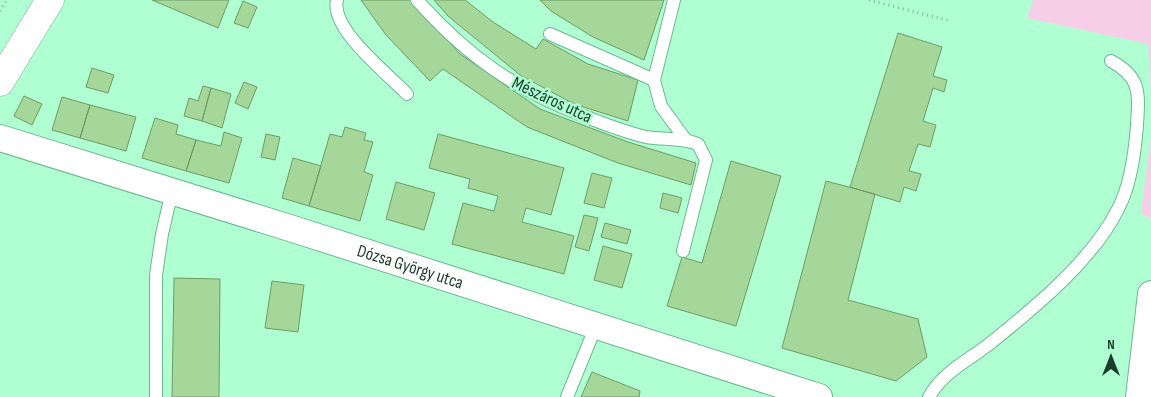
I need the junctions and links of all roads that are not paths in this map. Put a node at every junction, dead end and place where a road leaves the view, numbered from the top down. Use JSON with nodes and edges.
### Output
{"nodes":[{"id":1,"x":50,"y":0,"type":"edge"},
{"id":2,"x":338,"y":0,"type":"edge"},
{"id":3,"x":417,"y":0,"type":"edge"},
{"id":4,"x":674,"y":0,"type":"edge"},
{"id":5,"x":550,"y":34,"type":"dead end"},
{"id":6,"x":1111,"y":61,"type":"dead end"},
{"id":7,"x":654,"y":80,"type":"junction"},
{"id":8,"x":0,"y":82,"type":"edge"},
{"id":9,"x":407,"y":94,"type":"dead end"},
{"id":10,"x":0,"y":138,"type":"edge"},
{"id":11,"x":685,"y":138,"type":"junction"},
{"id":12,"x":172,"y":191,"type":"junction"},
{"id":13,"x":683,"y":251,"type":"dead end"},
{"id":14,"x":1151,"y":294,"type":"edge"},
{"id":15,"x":596,"y":326,"type":"junction"},
{"id":16,"x":156,"y":397,"type":"edge"},
{"id":17,"x":567,"y":397,"type":"edge"},
{"id":18,"x":819,"y":397,"type":"edge"},
{"id":19,"x":929,"y":397,"type":"edge"},
{"id":20,"x":1139,"y":397,"type":"edge"}],
"edges":[{"from":1,"to":8,"type":"street"},
{"from":2,"to":9,"type":"lane"},
{"from":3,"to":11,"type":"lane","name":"Mészáros utca"},
{"from":4,"to":7,"type":"lane"},
{"from":5,"to":7,"type":"lane"},
{"from":6,"to":19,"type":"lane"},
{"from":7,"to":11,"type":"lane"},
{"from":10,"to":12,"type":"street","name":"Dózsa György utca"},
{"from":11,"to":13,"type":"lane"},
{"from":12,"to":15,"type":"street","name":"Dózsa György utca"},
{"from":12,"to":16,"type":"lane"},
{"from":14,"to":20,"type":"street"},
{"from":15,"to":17,"type":"lane"},
{"from":15,"to":18,"type":"street","name":"Dózsa György utca"}]}
